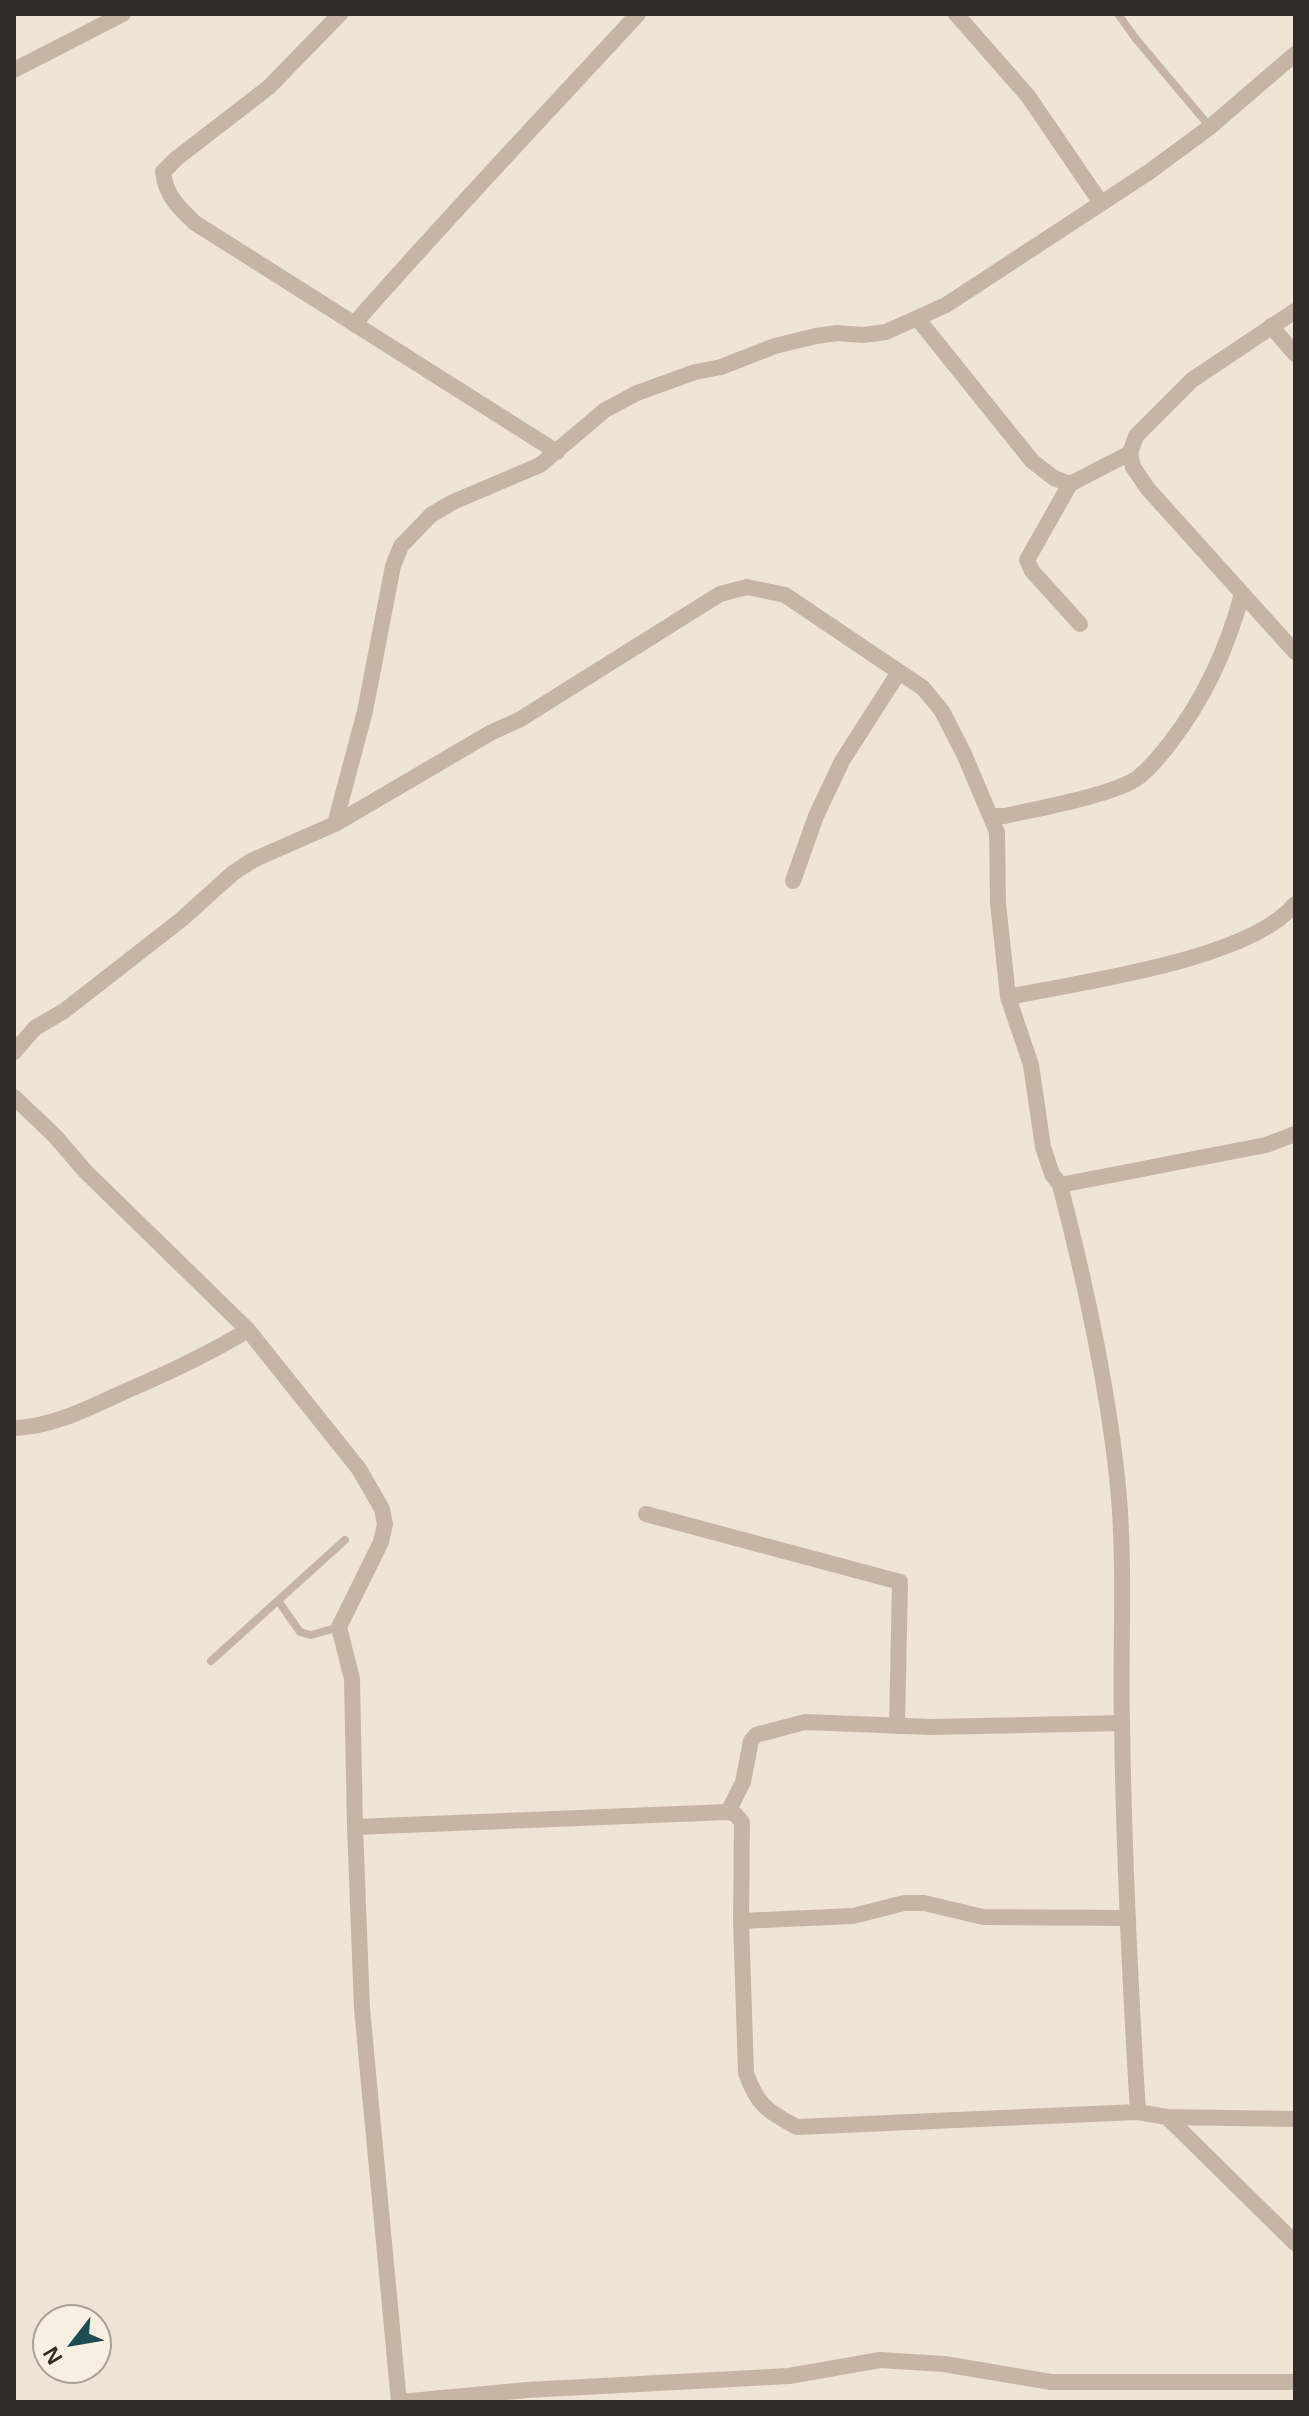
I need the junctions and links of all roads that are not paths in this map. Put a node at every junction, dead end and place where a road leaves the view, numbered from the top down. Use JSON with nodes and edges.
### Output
{"nodes":[{"id":1,"x":123,"y":14,"type":"edge"},
{"id":2,"x":340,"y":14,"type":"edge"},
{"id":3,"x":638,"y":14,"type":"edge"},
{"id":4,"x":956,"y":14,"type":"edge"},
{"id":5,"x":1118,"y":14,"type":"edge"},
{"id":6,"x":1295,"y":54,"type":"edge"},
{"id":7,"x":14,"y":70,"type":"edge"},
{"id":8,"x":1210,"y":127,"type":"junction"},
{"id":9,"x":1101,"y":203,"type":"junction"},
{"id":10,"x":1295,"y":311,"type":"edge"},
{"id":11,"x":917,"y":318,"type":"junction"},
{"id":12,"x":354,"y":324,"type":"junction"},
{"id":13,"x":1271,"y":326,"type":"junction"},
{"id":14,"x":1295,"y":354,"type":"edge"},
{"id":15,"x":557,"y":452,"type":"junction"},
{"id":16,"x":1130,"y":453,"type":"junction"},
{"id":17,"x":1070,"y":484,"type":"junction"},
{"id":18,"x":1242,"y":594,"type":"junction"},
{"id":19,"x":1080,"y":624,"type":"dead end"},
{"id":20,"x":1295,"y":652,"type":"edge"},
{"id":21,"x":899,"y":672,"type":"junction"},
{"id":22,"x":991,"y":816,"type":"junction"},
{"id":23,"x":335,"y":824,"type":"junction"},
{"id":24,"x":793,"y":881,"type":"dead end"},
{"id":25,"x":1295,"y":904,"type":"edge"},
{"id":26,"x":1008,"y":997,"type":"junction"},
{"id":27,"x":14,"y":1052,"type":"edge"},
{"id":28,"x":14,"y":1097,"type":"edge"},
{"id":29,"x":1295,"y":1134,"type":"edge"},
{"id":30,"x":1060,"y":1185,"type":"junction"},
{"id":31,"x":248,"y":1330,"type":"junction"},
{"id":32,"x":14,"y":1428,"type":"edge"},
{"id":33,"x":646,"y":1514,"type":"dead end"},
{"id":34,"x":345,"y":1540,"type":"dead end"},
{"id":35,"x":279,"y":1602,"type":"junction"},
{"id":36,"x":340,"y":1633,"type":"junction"},
{"id":37,"x":211,"y":1661,"type":"dead end"},
{"id":38,"x":1122,"y":1723,"type":"junction"},
{"id":39,"x":897,"y":1726,"type":"junction"},
{"id":40,"x":728,"y":1812,"type":"junction"},
{"id":41,"x":355,"y":1827,"type":"junction"},
{"id":42,"x":1126,"y":1918,"type":"junction"},
{"id":43,"x":741,"y":1921,"type":"junction"},
{"id":44,"x":1138,"y":2112,"type":"junction"},
{"id":45,"x":1167,"y":2117,"type":"junction"},
{"id":46,"x":1295,"y":2119,"type":"edge"},
{"id":47,"x":1295,"y":2243,"type":"edge"},
{"id":48,"x":1295,"y":2382,"type":"edge"},
{"id":49,"x":399,"y":2402,"type":"edge"}],
"edges":[{"from":1,"to":7,"type":"street"},
{"from":2,"to":12,"type":"street"},
{"from":3,"to":12,"type":"street"},
{"from":4,"to":9,"type":"street"},
{"from":5,"to":8,"type":"lane"},
{"from":6,"to":8,"type":"street"},
{"from":8,"to":9,"type":"street"},
{"from":9,"to":11,"type":"street"},
{"from":10,"to":13,"type":"street"},
{"from":11,"to":15,"type":"street"},
{"from":11,"to":17,"type":"street"},
{"from":12,"to":15,"type":"street"},
{"from":13,"to":14,"type":"street"},
{"from":13,"to":16,"type":"street"},
{"from":15,"to":23,"type":"street"},
{"from":16,"to":17,"type":"street"},
{"from":16,"to":18,"type":"street"},
{"from":17,"to":19,"type":"street"},
{"from":18,"to":20,"type":"street"},
{"from":18,"to":22,"type":"street"},
{"from":21,"to":22,"type":"street"},
{"from":21,"to":23,"type":"street"},
{"from":21,"to":24,"type":"street"},
{"from":22,"to":26,"type":"street"},
{"from":23,"to":27,"type":"street"},
{"from":25,"to":26,"type":"street"},
{"from":26,"to":30,"type":"street"},
{"from":28,"to":31,"type":"street"},
{"from":29,"to":30,"type":"street"},
{"from":30,"to":38,"type":"street"},
{"from":31,"to":32,"type":"street"},
{"from":31,"to":36,"type":"street"},
{"from":33,"to":39,"type":"street"},
{"from":34,"to":35,"type":"lane"},
{"from":35,"to":36,"type":"lane"},
{"from":35,"to":37,"type":"lane"},
{"from":36,"to":41,"type":"street"},
{"from":38,"to":39,"type":"street"},
{"from":38,"to":42,"type":"street"},
{"from":39,"to":40,"type":"street"},
{"from":40,"to":41,"type":"street"},
{"from":40,"to":43,"type":"street"},
{"from":41,"to":49,"type":"street"},
{"from":42,"to":43,"type":"street"},
{"from":42,"to":44,"type":"street"},
{"from":43,"to":44,"type":"street"},
{"from":44,"to":45,"type":"street"},
{"from":45,"to":46,"type":"street"},
{"from":45,"to":47,"type":"street"},
{"from":48,"to":49,"type":"street"}]}
